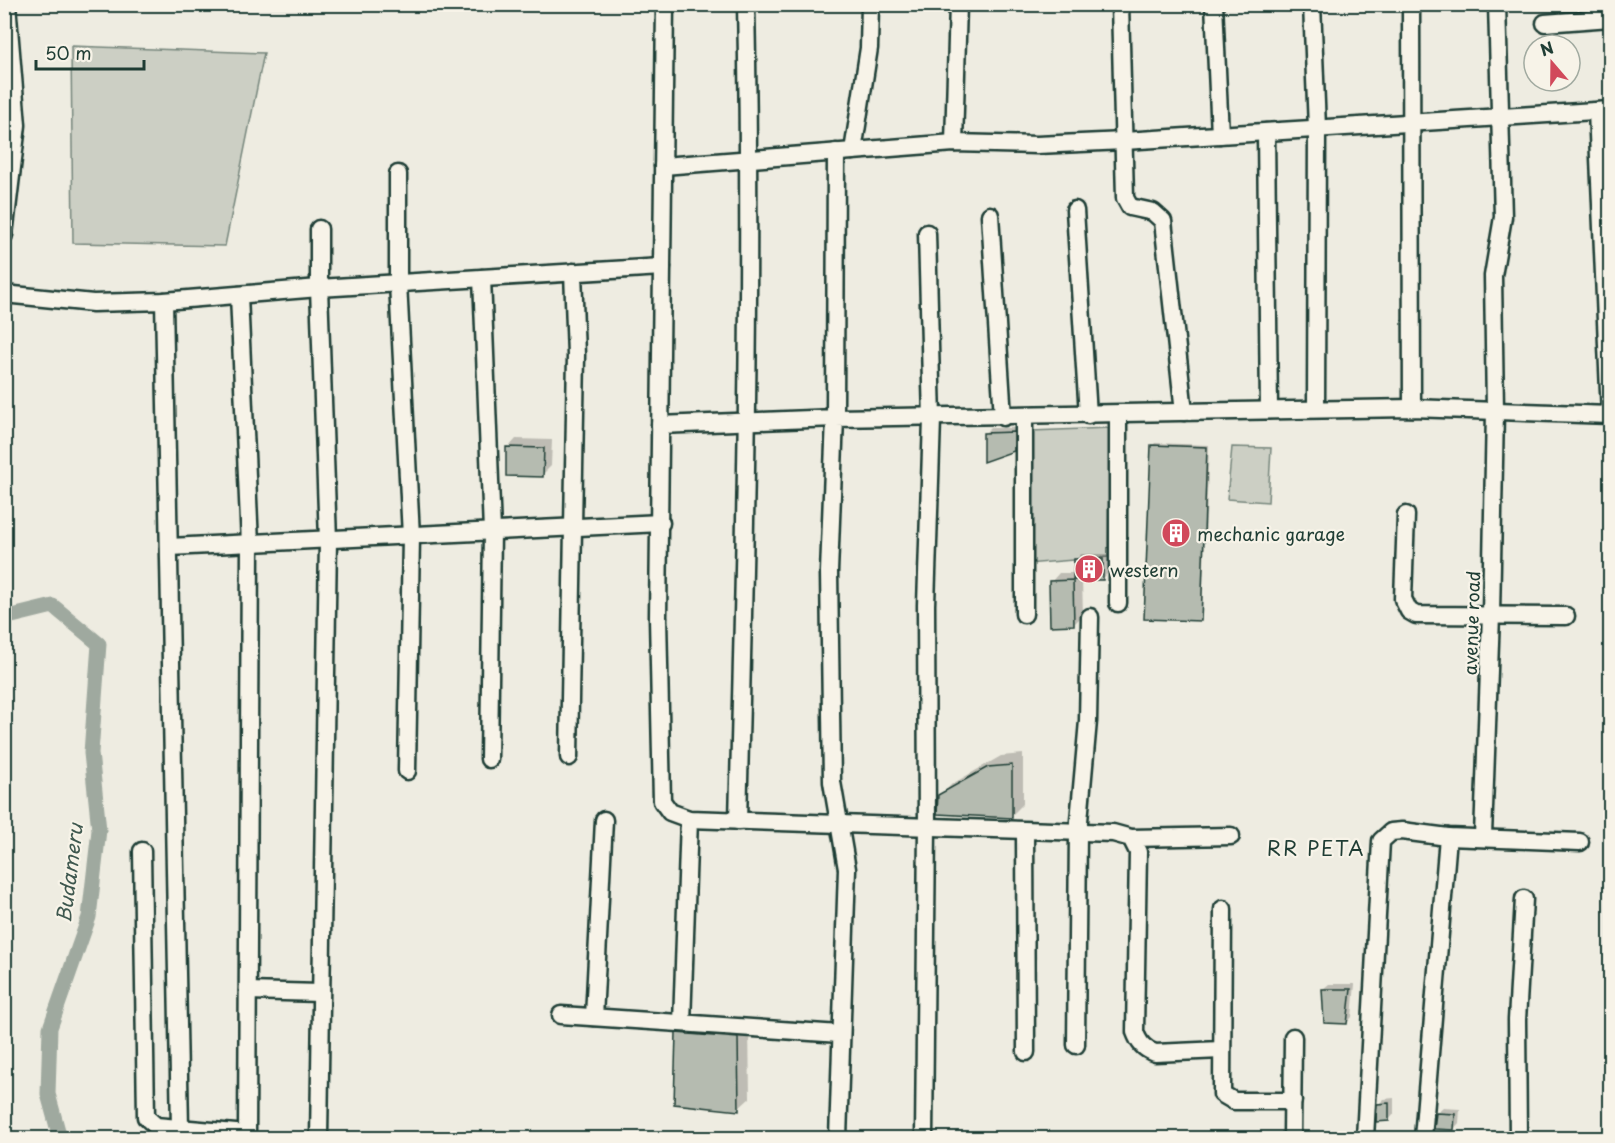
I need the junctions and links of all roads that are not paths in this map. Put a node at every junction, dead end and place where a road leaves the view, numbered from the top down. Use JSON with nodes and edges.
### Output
{"nodes":[{"id":1,"x":7,"y":4,"type":"edge"},
{"id":2,"x":665,"y":4,"type":"edge"},
{"id":3,"x":746,"y":4,"type":"edge"},
{"id":4,"x":870,"y":4,"type":"edge"},
{"id":5,"x":958,"y":4,"type":"edge"},
{"id":6,"x":1120,"y":4,"type":"edge"},
{"id":7,"x":1214,"y":4,"type":"edge"},
{"id":8,"x":1312,"y":4,"type":"edge"},
{"id":9,"x":1411,"y":4,"type":"edge"},
{"id":10,"x":1497,"y":4,"type":"edge"},
{"id":11,"x":1611,"y":18,"type":"edge"},
{"id":12,"x":1545,"y":23,"type":"dead end"},
{"id":13,"x":1604,"y":111,"type":"edge"},
{"id":14,"x":1502,"y":118,"type":"junction"},
{"id":15,"x":1412,"y":124,"type":"junction"},
{"id":16,"x":1317,"y":128,"type":"junction"},
{"id":17,"x":1266,"y":132,"type":"junction"},
{"id":18,"x":1220,"y":135,"type":"junction"},
{"id":19,"x":1124,"y":141,"type":"junction"},
{"id":20,"x":954,"y":143,"type":"junction"},
{"id":21,"x":845,"y":152,"type":"junction"},
{"id":22,"x":749,"y":159,"type":"junction"},
{"id":23,"x":663,"y":166,"type":"junction"},
{"id":24,"x":398,"y":174,"type":"dead end"},
{"id":25,"x":1075,"y":210,"type":"dead end"},
{"id":26,"x":990,"y":215,"type":"dead end"},
{"id":27,"x":320,"y":229,"type":"dead end"},
{"id":28,"x":927,"y":233,"type":"dead end"},
{"id":29,"x":4,"y":235,"type":"edge"},
{"id":30,"x":662,"y":267,"type":"junction"},
{"id":31,"x":573,"y":272,"type":"junction"},
{"id":32,"x":482,"y":278,"type":"junction"},
{"id":33,"x":398,"y":283,"type":"junction"},
{"id":34,"x":319,"y":288,"type":"junction"},
{"id":35,"x":4,"y":294,"type":"edge"},
{"id":36,"x":239,"y":295,"type":"junction"},
{"id":37,"x":164,"y":301,"type":"junction"},
{"id":38,"x":1412,"y":408,"type":"junction"},
{"id":39,"x":1316,"y":409,"type":"junction"},
{"id":40,"x":1269,"y":410,"type":"junction"},
{"id":41,"x":1495,"y":411,"type":"junction"},
{"id":42,"x":1184,"y":412,"type":"junction"},
{"id":43,"x":1118,"y":414,"type":"junction"},
{"id":44,"x":1088,"y":415,"type":"junction"},
{"id":45,"x":1610,"y":415,"type":"edge"},
{"id":46,"x":1024,"y":416,"type":"junction"},
{"id":47,"x":1003,"y":417,"type":"junction"},
{"id":48,"x":835,"y":418,"type":"junction"},
{"id":49,"x":932,"y":419,"type":"junction"},
{"id":50,"x":748,"y":422,"type":"junction"},
{"id":51,"x":660,"y":425,"type":"junction"},
{"id":52,"x":1406,"y":515,"type":"dead end"},
{"id":53,"x":661,"y":523,"type":"junction"},
{"id":54,"x":573,"y":527,"type":"junction"},
{"id":55,"x":492,"y":531,"type":"junction"},
{"id":56,"x":411,"y":536,"type":"junction"},
{"id":57,"x":328,"y":540,"type":"junction"},
{"id":58,"x":250,"y":544,"type":"junction"},
{"id":59,"x":169,"y":547,"type":"junction"},
{"id":60,"x":1118,"y":603,"type":"dead end"},
{"id":61,"x":1024,"y":615,"type":"dead end"},
{"id":62,"x":1491,"y":615,"type":"junction"},
{"id":63,"x":1566,"y":616,"type":"dead end"},
{"id":64,"x":1090,"y":617,"type":"dead end"},
{"id":65,"x":569,"y":757,"type":"dead end"},
{"id":66,"x":489,"y":759,"type":"dead end"},
{"id":67,"x":407,"y":771,"type":"dead end"},
{"id":68,"x":689,"y":819,"type":"junction"},
{"id":69,"x":604,"y":820,"type":"dead end"},
{"id":70,"x":738,"y":821,"type":"junction"},
{"id":71,"x":840,"y":825,"type":"junction"},
{"id":72,"x":927,"y":826,"type":"junction"},
{"id":73,"x":1025,"y":832,"type":"junction"},
{"id":74,"x":1078,"y":832,"type":"junction"},
{"id":75,"x":1231,"y":836,"type":"dead end"},
{"id":76,"x":1483,"y":836,"type":"junction"},
{"id":77,"x":1448,"y":837,"type":"junction"},
{"id":78,"x":1131,"y":838,"type":"junction"},
{"id":79,"x":1580,"y":842,"type":"dead end"},
{"id":80,"x":142,"y":851,"type":"dead end"},
{"id":81,"x":1524,"y":898,"type":"dead end"},
{"id":82,"x":1223,"y":909,"type":"dead end"},
{"id":83,"x":248,"y":991,"type":"junction"},
{"id":84,"x":320,"y":993,"type":"junction"},
{"id":85,"x":561,"y":1015,"type":"dead end"},
{"id":86,"x":594,"y":1017,"type":"junction"},
{"id":87,"x":682,"y":1023,"type":"junction"},
{"id":88,"x":840,"y":1034,"type":"junction"},
{"id":89,"x":1293,"y":1037,"type":"dead end"},
{"id":90,"x":1076,"y":1045,"type":"dead end"},
{"id":91,"x":1221,"y":1050,"type":"junction"},
{"id":92,"x":1026,"y":1052,"type":"dead end"},
{"id":93,"x":1293,"y":1101,"type":"junction"},
{"id":94,"x":180,"y":1128,"type":"junction"},
{"id":95,"x":247,"y":1136,"type":"edge"},
{"id":96,"x":319,"y":1138,"type":"edge"},
{"id":97,"x":838,"y":1138,"type":"edge"},
{"id":98,"x":924,"y":1138,"type":"edge"},
{"id":99,"x":1292,"y":1138,"type":"edge"},
{"id":100,"x":1365,"y":1138,"type":"edge"},
{"id":101,"x":1423,"y":1138,"type":"edge"},
{"id":102,"x":1518,"y":1138,"type":"edge"}],
"edges":[{"from":1,"to":29,"type":"street"},
{"from":2,"to":23,"type":"street"},
{"from":3,"to":22,"type":"street"},
{"from":4,"to":21,"type":"street"},
{"from":5,"to":20,"type":"street"},
{"from":6,"to":19,"type":"street"},
{"from":7,"to":18,"type":"street"},
{"from":8,"to":16,"type":"street"},
{"from":9,"to":15,"type":"street"},
{"from":10,"to":14,"type":"street","name":"avenue road"},
{"from":11,"to":12,"type":"street"},
{"from":13,"to":14,"type":"street"},
{"from":13,"to":45,"type":"street"},
{"from":14,"to":15,"type":"street"},
{"from":14,"to":41,"type":"street","name":"avenue road"},
{"from":15,"to":16,"type":"street"},
{"from":15,"to":38,"type":"street"},
{"from":16,"to":17,"type":"street"},
{"from":16,"to":39,"type":"street"},
{"from":17,"to":18,"type":"street"},
{"from":17,"to":40,"type":"street"},
{"from":18,"to":19,"type":"street"},
{"from":19,"to":20,"type":"street"},
{"from":19,"to":42,"type":"street"},
{"from":20,"to":21,"type":"street"},
{"from":21,"to":22,"type":"street"},
{"from":21,"to":48,"type":"street"},
{"from":22,"to":23,"type":"street"},
{"from":22,"to":50,"type":"street"},
{"from":23,"to":30,"type":"street"},
{"from":24,"to":33,"type":"street"},
{"from":25,"to":44,"type":"street"},
{"from":26,"to":47,"type":"street"},
{"from":27,"to":34,"type":"street"},
{"from":28,"to":49,"type":"street"},
{"from":30,"to":31,"type":"street"},
{"from":30,"to":51,"type":"street"},
{"from":31,"to":32,"type":"street"},
{"from":31,"to":54,"type":"street"},
{"from":32,"to":33,"type":"street"},
{"from":32,"to":55,"type":"street"},
{"from":33,"to":34,"type":"street"},
{"from":33,"to":56,"type":"street"},
{"from":34,"to":36,"type":"street"},
{"from":34,"to":57,"type":"street"},
{"from":35,"to":37,"type":"street"},
{"from":36,"to":37,"type":"street"},
{"from":36,"to":58,"type":"street"},
{"from":37,"to":59,"type":"street"},
{"from":38,"to":39,"type":"street"},
{"from":38,"to":41,"type":"street"},
{"from":39,"to":40,"type":"street"},
{"from":40,"to":42,"type":"street"},
{"from":41,"to":45,"type":"street"},
{"from":41,"to":62,"type":"street","name":"avenue road"},
{"from":42,"to":43,"type":"street"},
{"from":43,"to":44,"type":"street"},
{"from":43,"to":60,"type":"street"},
{"from":44,"to":46,"type":"street"},
{"from":46,"to":47,"type":"street"},
{"from":46,"to":61,"type":"street"},
{"from":47,"to":49,"type":"street"},
{"from":48,"to":49,"type":"street"},
{"from":48,"to":50,"type":"street"},
{"from":48,"to":71,"type":"street"},
{"from":49,"to":72,"type":"street"},
{"from":50,"to":51,"type":"street"},
{"from":50,"to":70,"type":"street"},
{"from":51,"to":53,"type":"street"},
{"from":52,"to":62,"type":"street"},
{"from":53,"to":54,"type":"street"},
{"from":53,"to":68,"type":"street"},
{"from":54,"to":55,"type":"street"},
{"from":54,"to":65,"type":"street"},
{"from":55,"to":56,"type":"street"},
{"from":55,"to":66,"type":"street"},
{"from":56,"to":57,"type":"street"},
{"from":56,"to":67,"type":"street"},
{"from":57,"to":58,"type":"street"},
{"from":57,"to":84,"type":"street"},
{"from":58,"to":59,"type":"street"},
{"from":58,"to":83,"type":"street"},
{"from":59,"to":94,"type":"street"},
{"from":62,"to":63,"type":"street"},
{"from":62,"to":76,"type":"street","name":"avenue road"},
{"from":64,"to":74,"type":"street"},
{"from":68,"to":70,"type":"street"},
{"from":68,"to":87,"type":"street"},
{"from":69,"to":86,"type":"street"},
{"from":70,"to":71,"type":"street"},
{"from":71,"to":72,"type":"street"},
{"from":71,"to":88,"type":"street"},
{"from":72,"to":73,"type":"street"},
{"from":72,"to":98,"type":"street"},
{"from":73,"to":74,"type":"street"},
{"from":73,"to":92,"type":"street"},
{"from":74,"to":78,"type":"street"},
{"from":74,"to":90,"type":"street"},
{"from":75,"to":78,"type":"street"},
{"from":76,"to":77,"type":"street"},
{"from":76,"to":79,"type":"street"},
{"from":77,"to":100,"type":"street"},
{"from":77,"to":101,"type":"street"},
{"from":78,"to":91,"type":"street"},
{"from":80,"to":94,"type":"street"},
{"from":81,"to":102,"type":"street"},
{"from":82,"to":91,"type":"street"},
{"from":83,"to":84,"type":"street"},
{"from":83,"to":95,"type":"street"},
{"from":84,"to":96,"type":"street"},
{"from":85,"to":86,"type":"street"},
{"from":86,"to":87,"type":"street"},
{"from":87,"to":88,"type":"street"},
{"from":88,"to":97,"type":"street"},
{"from":89,"to":93,"type":"street"},
{"from":91,"to":93,"type":"street"},
{"from":93,"to":99,"type":"street"},
{"from":94,"to":95,"type":"street"}]}
